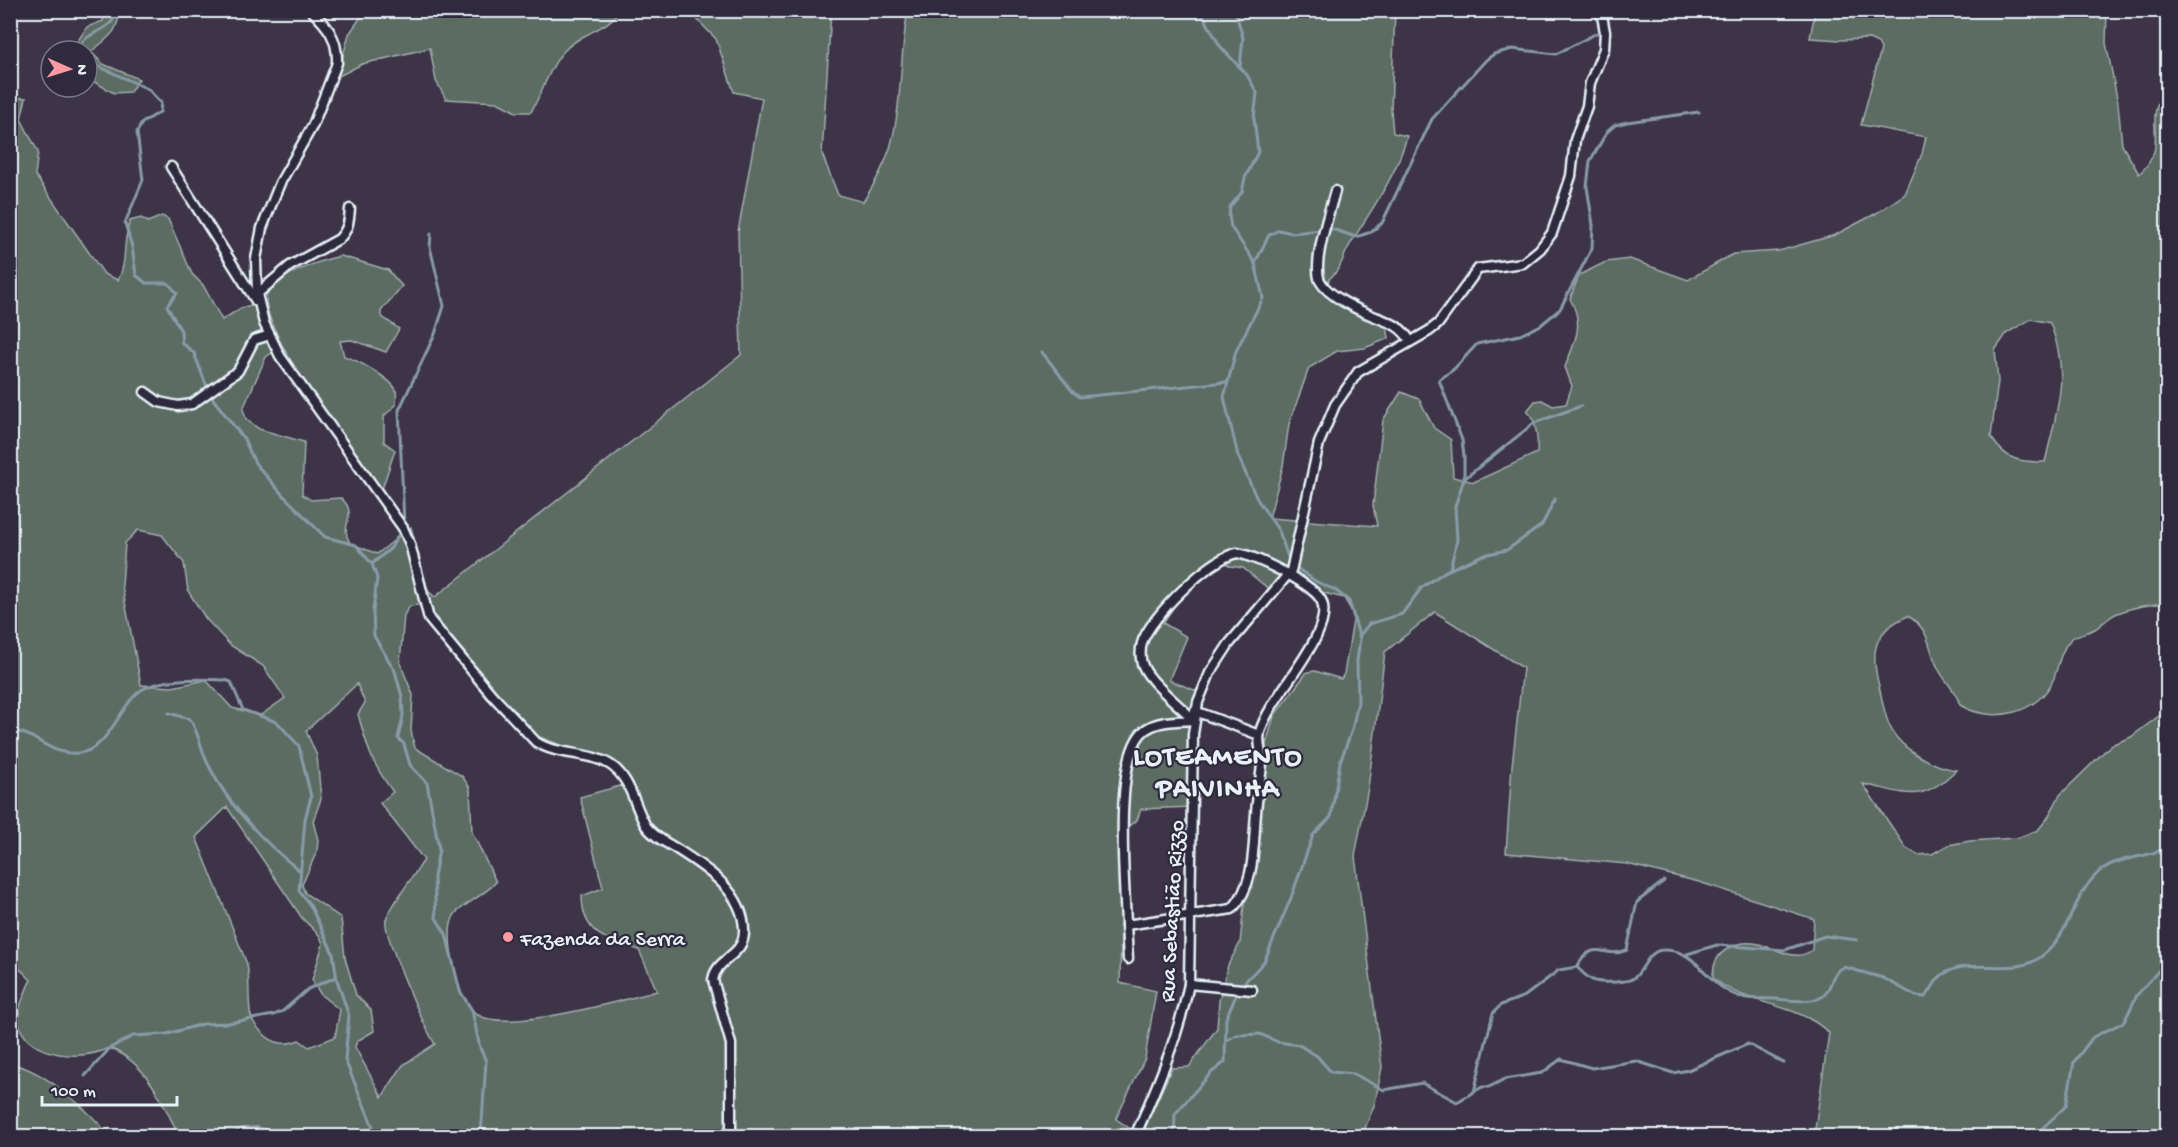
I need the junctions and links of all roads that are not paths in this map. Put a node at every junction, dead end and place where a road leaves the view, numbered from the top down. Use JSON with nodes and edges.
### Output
{"nodes":[{"id":1,"x":311,"y":10,"type":"edge"},
{"id":2,"x":1601,"y":10,"type":"edge"},
{"id":3,"x":171,"y":167,"type":"dead end"},
{"id":4,"x":1335,"y":191,"type":"dead end"},
{"id":5,"x":350,"y":209,"type":"dead end"},
{"id":6,"x":257,"y":294,"type":"junction"},
{"id":7,"x":259,"y":306,"type":"junction"},
{"id":8,"x":270,"y":335,"type":"junction"},
{"id":9,"x":1410,"y":340,"type":"junction"},
{"id":10,"x":145,"y":392,"type":"dead end"},
{"id":11,"x":1288,"y":577,"type":"junction"},
{"id":12,"x":1195,"y":716,"type":"junction"},
{"id":13,"x":1259,"y":735,"type":"junction"},
{"id":14,"x":1191,"y":914,"type":"junction"},
{"id":15,"x":1126,"y":925,"type":"junction"},
{"id":16,"x":1128,"y":959,"type":"dead end"},
{"id":17,"x":1189,"y":984,"type":"junction"},
{"id":18,"x":1252,"y":990,"type":"dead end"},
{"id":19,"x":731,"y":1137,"type":"edge"},
{"id":20,"x":1135,"y":1137,"type":"edge"}],
"edges":[{"from":1,"to":6,"type":"street"},
{"from":2,"to":9,"type":"street"},
{"from":3,"to":7,"type":"street"},
{"from":4,"to":9,"type":"street"},
{"from":5,"to":6,"type":"street"},
{"from":6,"to":7,"type":"street"},
{"from":7,"to":8,"type":"street"},
{"from":8,"to":10,"type":"street"},
{"from":8,"to":19,"type":"street"},
{"from":9,"to":11,"type":"street"},
{"from":11,"to":12,"type":"street","name":"Rua Sebastião Rizzo"},
{"from":11,"to":12,"type":"street"},
{"from":11,"to":13,"type":"street"},
{"from":12,"to":13,"type":"street"},
{"from":12,"to":14,"type":"street","name":"Rua Sebastião Rizzo"},
{"from":12,"to":15,"type":"street"},
{"from":13,"to":14,"type":"street"},
{"from":14,"to":15,"type":"street"},
{"from":14,"to":17,"type":"street","name":"Rua Sebastião Rizzo"},
{"from":15,"to":16,"type":"street"},
{"from":17,"to":18,"type":"street"},
{"from":17,"to":20,"type":"street","name":"Rua Sebastião Rizzo"}]}
